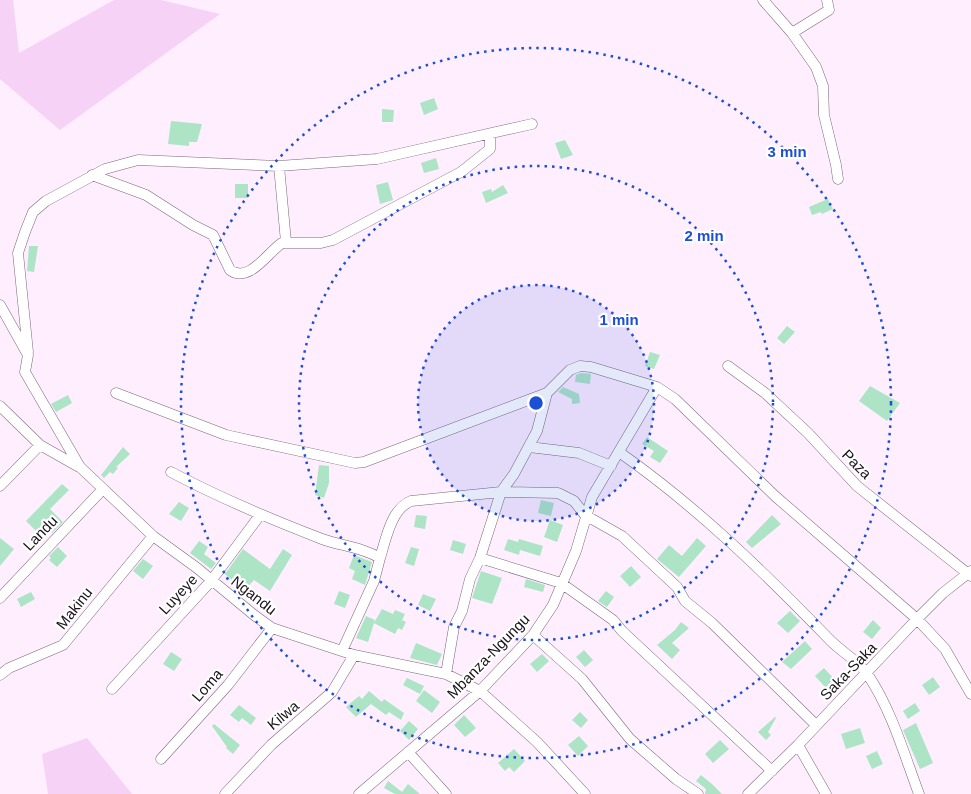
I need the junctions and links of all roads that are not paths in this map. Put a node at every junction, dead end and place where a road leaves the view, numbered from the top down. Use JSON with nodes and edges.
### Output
{"nodes":[{"id":1,"x":763,"y":0,"type":"edge"},
{"id":2,"x":827,"y":0,"type":"edge"},
{"id":3,"x":792,"y":33,"type":"junction"},
{"id":4,"x":532,"y":124,"type":"dead end"},
{"id":5,"x":490,"y":134,"type":"junction"},
{"id":6,"x":279,"y":166,"type":"junction"},
{"id":7,"x":92,"y":175,"type":"junction"},
{"id":8,"x":838,"y":179,"type":"dead end"},
{"id":9,"x":286,"y":242,"type":"junction"},
{"id":10,"x":0,"y":305,"type":"edge"},
{"id":11,"x":28,"y":355,"type":"junction"},
{"id":12,"x":728,"y":366,"type":"dead end"},
{"id":13,"x":657,"y":387,"type":"junction"},
{"id":14,"x":547,"y":393,"type":"junction"},
{"id":15,"x":116,"y":394,"type":"dead end"},
{"id":16,"x":0,"y":406,"type":"edge"},
{"id":17,"x":40,"y":445,"type":"junction"},
{"id":18,"x":529,"y":447,"type":"junction"},
{"id":19,"x":619,"y":452,"type":"junction"},
{"id":20,"x":611,"y":466,"type":"junction"},
{"id":21,"x":80,"y":467,"type":"junction"},
{"id":22,"x":171,"y":472,"type":"dead end"},
{"id":23,"x":0,"y":486,"type":"edge"},
{"id":24,"x":102,"y":490,"type":"junction"},
{"id":25,"x":501,"y":492,"type":"junction"},
{"id":26,"x":260,"y":514,"type":"junction"},
{"id":27,"x":585,"y":515,"type":"junction"},
{"id":28,"x":153,"y":536,"type":"junction"},
{"id":29,"x":380,"y":558,"type":"junction"},
{"id":30,"x":480,"y":558,"type":"junction"},
{"id":31,"x":970,"y":574,"type":"edge"},
{"id":32,"x":211,"y":580,"type":"junction"},
{"id":33,"x":561,"y":582,"type":"junction"},
{"id":34,"x":0,"y":598,"type":"edge"},
{"id":35,"x":917,"y":619,"type":"junction"},
{"id":36,"x":272,"y":628,"type":"junction"},
{"id":37,"x":534,"y":634,"type":"junction"},
{"id":38,"x":342,"y":651,"type":"junction"},
{"id":39,"x":354,"y":655,"type":"junction"},
{"id":40,"x":867,"y":673,"type":"junction"},
{"id":41,"x":446,"y":674,"type":"junction"},
{"id":42,"x":0,"y":675,"type":"edge"},
{"id":43,"x":112,"y":689,"type":"dead end"},
{"id":44,"x":480,"y":691,"type":"junction"},
{"id":45,"x":971,"y":694,"type":"edge"},
{"id":46,"x":816,"y":725,"type":"junction"},
{"id":47,"x":798,"y":745,"type":"junction"},
{"id":48,"x":408,"y":752,"type":"junction"},
{"id":49,"x":161,"y":759,"type":"dead end"},
{"id":50,"x":772,"y":771,"type":"junction"},
{"id":51,"x":225,"y":794,"type":"edge"},
{"id":52,"x":358,"y":794,"type":"edge"},
{"id":53,"x":446,"y":794,"type":"edge"},
{"id":54,"x":585,"y":794,"type":"edge"},
{"id":55,"x":698,"y":794,"type":"edge"},
{"id":56,"x":748,"y":794,"type":"edge"},
{"id":57,"x":826,"y":794,"type":"edge"},
{"id":58,"x":919,"y":794,"type":"edge"}],
"edges":[{"from":1,"to":3,"type":"street"},
{"from":2,"to":3,"type":"street"},
{"from":3,"to":8,"type":"street"},
{"from":4,"to":5,"type":"street"},
{"from":5,"to":6,"type":"street"},
{"from":5,"to":9,"type":"street"},
{"from":6,"to":7,"type":"street"},
{"from":6,"to":9,"type":"street"},
{"from":7,"to":9,"type":"street"},
{"from":7,"to":11,"type":"street"},
{"from":10,"to":11,"type":"street","name":"Ngandu"},
{"from":11,"to":21,"type":"street","name":"Ngandu"},
{"from":12,"to":31,"type":"street","name":"Paza"},
{"from":13,"to":14,"type":"street"},
{"from":13,"to":19,"type":"street","name":"Mbanza-Ngungu"},
{"from":13,"to":35,"type":"street"},
{"from":14,"to":15,"type":"street"},
{"from":14,"to":18,"type":"street"},
{"from":16,"to":17,"type":"street"},
{"from":17,"to":21,"type":"street"},
{"from":17,"to":23,"type":"street"},
{"from":18,"to":20,"type":"street"},
{"from":18,"to":25,"type":"street"},
{"from":19,"to":20,"type":"street","name":"Mbanza-Ngungu"},
{"from":19,"to":40,"type":"street"},
{"from":20,"to":27,"type":"street","name":"Mbanza-Ngungu"},
{"from":21,"to":24,"type":"street","name":"Ngandu"},
{"from":22,"to":26,"type":"street"},
{"from":24,"to":28,"type":"street","name":"Ngandu"},
{"from":24,"to":34,"type":"street","name":"Landu"},
{"from":25,"to":27,"type":"street"},
{"from":25,"to":29,"type":"street"},
{"from":25,"to":30,"type":"street"},
{"from":26,"to":29,"type":"street"},
{"from":26,"to":32,"type":"street","name":"Luyeye"},
{"from":27,"to":33,"type":"street","name":"Mbanza-Ngungu"},
{"from":27,"to":46,"type":"street"},
{"from":28,"to":32,"type":"street","name":"Ngandu"},
{"from":28,"to":42,"type":"street","name":"Makinu"},
{"from":29,"to":38,"type":"street"},
{"from":30,"to":33,"type":"street"},
{"from":30,"to":41,"type":"street"},
{"from":31,"to":35,"type":"street","name":"Saka-Saka"},
{"from":32,"to":36,"type":"street","name":"Ngandu"},
{"from":32,"to":43,"type":"street","name":"Luyeye"},
{"from":33,"to":37,"type":"street","name":"Mbanza-Ngungu"},
{"from":33,"to":50,"type":"street"},
{"from":35,"to":40,"type":"street","name":"Saka-Saka"},
{"from":35,"to":45,"type":"street"},
{"from":36,"to":38,"type":"street","name":"Ngandu"},
{"from":36,"to":49,"type":"street","name":"Loma"},
{"from":37,"to":44,"type":"street","name":"Mbanza-Ngungu"},
{"from":37,"to":55,"type":"street"},
{"from":38,"to":39,"type":"street","name":"Ngandu"},
{"from":39,"to":41,"type":"street","name":"Ngandu"},
{"from":39,"to":51,"type":"street","name":"Kilwa"},
{"from":40,"to":46,"type":"street","name":"Saka-Saka"},
{"from":40,"to":58,"type":"street"},
{"from":41,"to":44,"type":"street","name":"Ngandu"},
{"from":44,"to":48,"type":"street","name":"Mbanza-Ngungu"},
{"from":44,"to":54,"type":"street","name":"Ngandu"},
{"from":46,"to":47,"type":"street","name":"Saka-Saka"},
{"from":47,"to":50,"type":"street","name":"Saka-Saka"},
{"from":47,"to":57,"type":"street"},
{"from":48,"to":52,"type":"street","name":"Mbanza-Ngungu"},
{"from":48,"to":53,"type":"street"},
{"from":50,"to":56,"type":"street","name":"Saka-Saka"}]}
